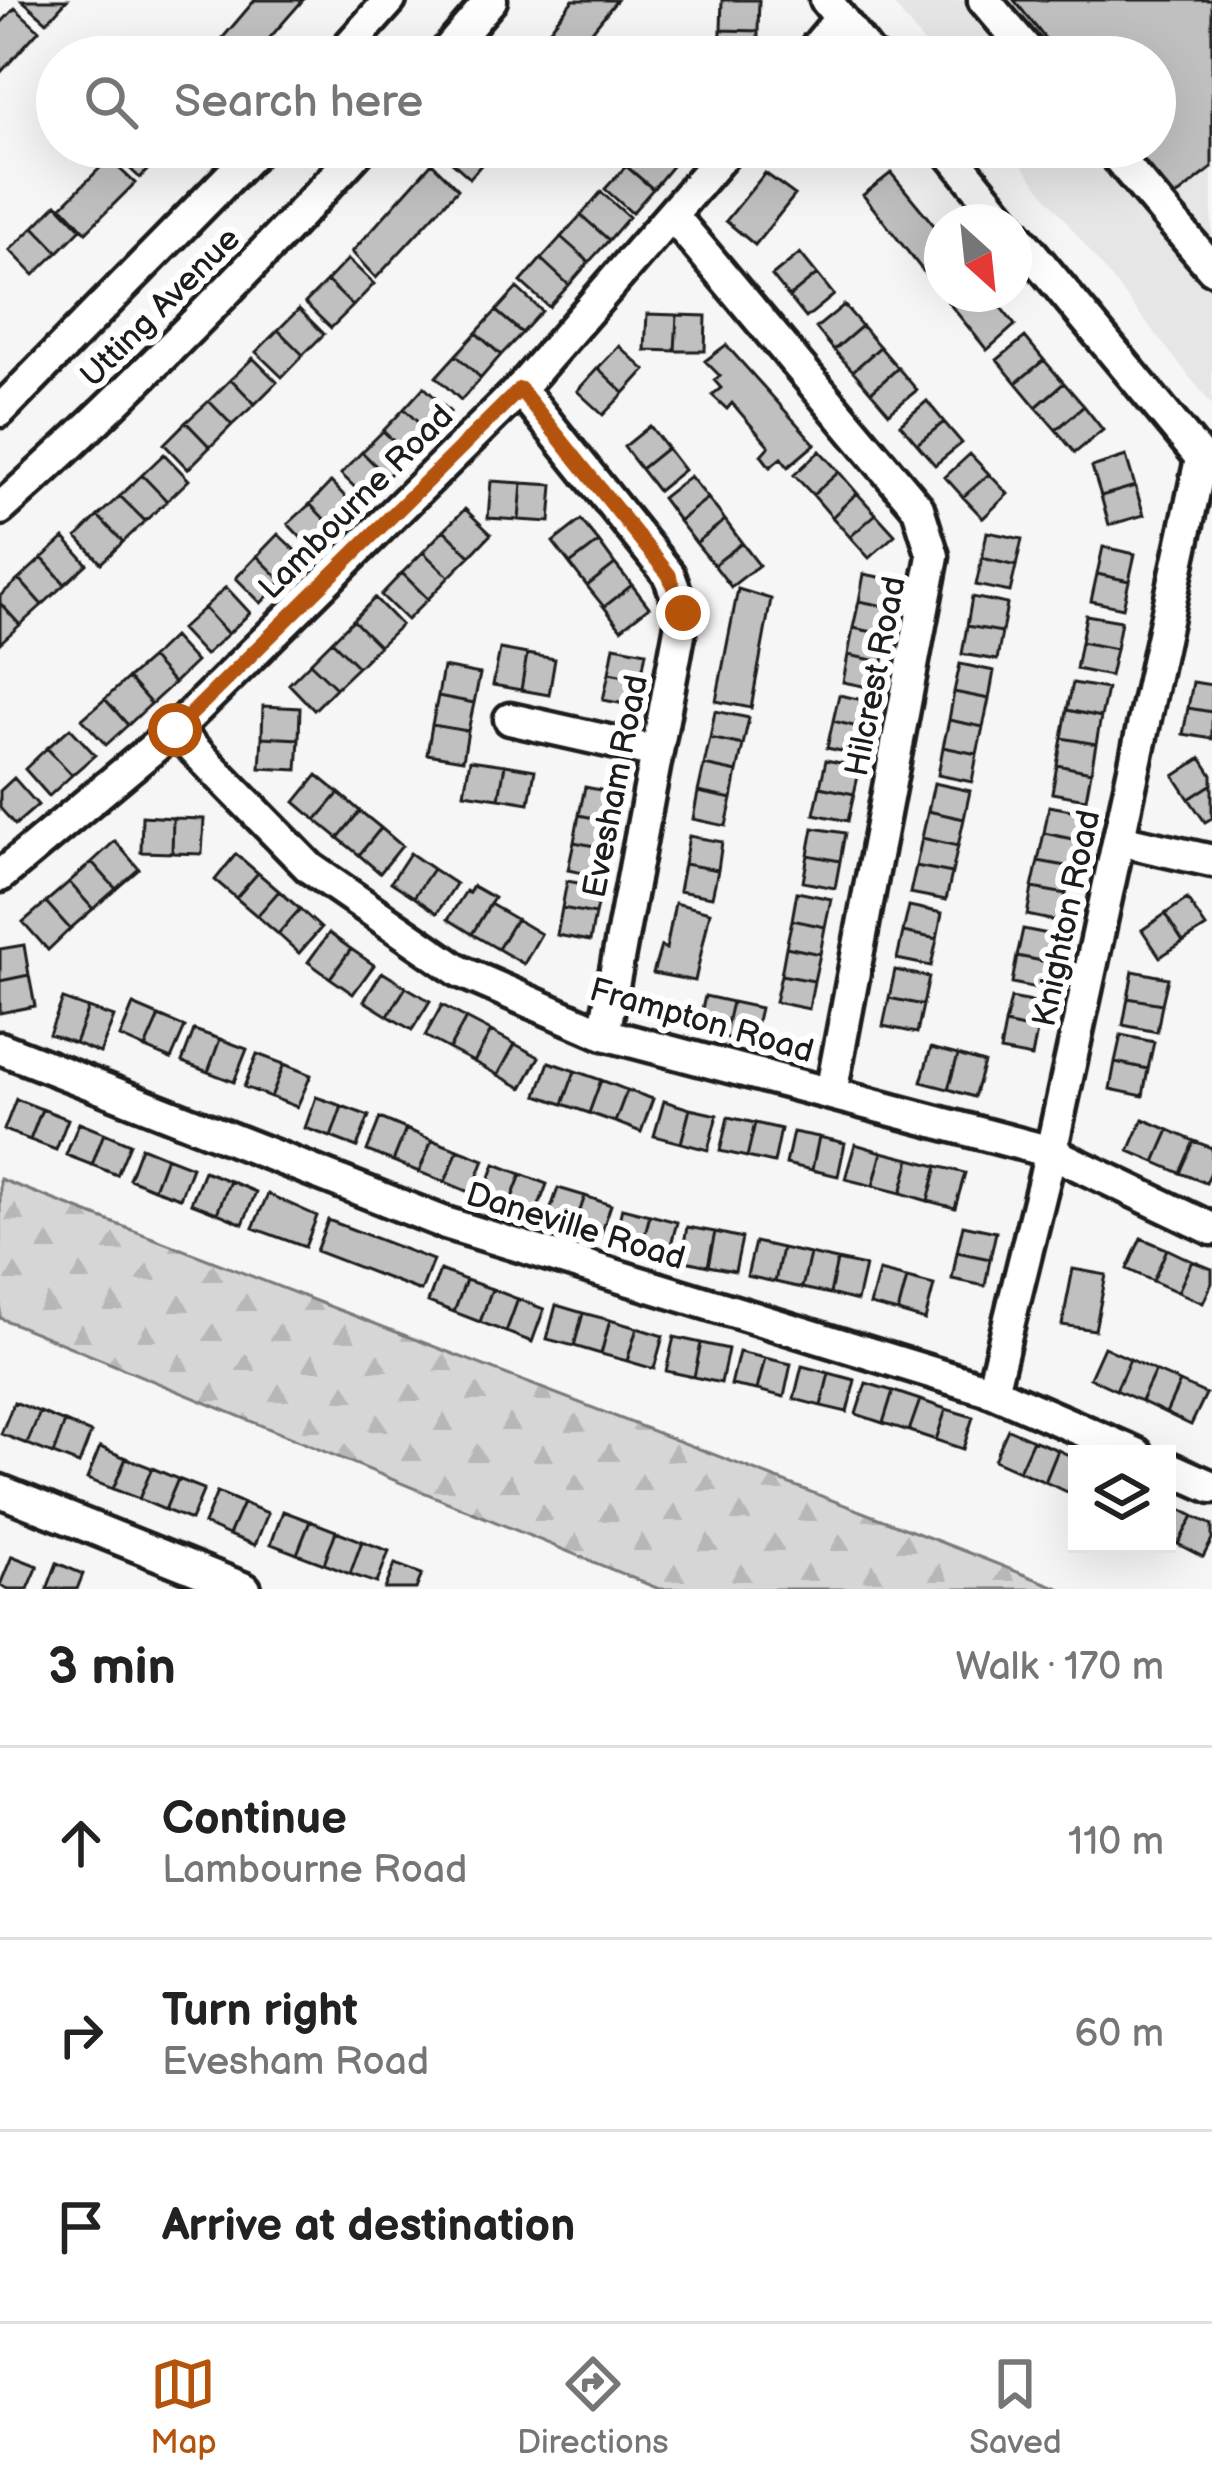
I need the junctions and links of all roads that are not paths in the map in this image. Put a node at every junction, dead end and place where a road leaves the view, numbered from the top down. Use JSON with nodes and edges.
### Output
{"nodes":[{"id":1,"x":390,"y":0,"type":"edge"},
{"id":2,"x":491,"y":0,"type":"edge"},
{"id":3,"x":984,"y":0,"type":"edge"},
{"id":4,"x":833,"y":10,"type":"edge"},
{"id":5,"x":358,"y":36,"type":"edge"},
{"id":6,"x":460,"y":36,"type":"edge"},
{"id":7,"x":854,"y":36,"type":"edge"},
{"id":8,"x":1015,"y":36,"type":"edge"},
{"id":9,"x":238,"y":168,"type":"edge"},
{"id":10,"x":343,"y":168,"type":"edge"},
{"id":11,"x":712,"y":168,"type":"edge"},
{"id":12,"x":962,"y":168,"type":"edge"},
{"id":13,"x":1127,"y":168,"type":"edge"},
{"id":14,"x":991,"y":204,"type":"edge"},
{"id":15,"x":672,"y":215,"type":"junction"},
{"id":16,"x":1032,"y":254,"type":"edge"},
{"id":17,"x":1212,"y":268,"type":"edge"},
{"id":18,"x":520,"y":389,"type":"junction"},
{"id":19,"x":0,"y":411,"type":"edge"},
{"id":20,"x":1206,"y":465,"type":"edge"},
{"id":21,"x":0,"y":509,"type":"edge"},
{"id":22,"x":510,"y":719,"type":"dead end"},
{"id":23,"x":175,"y":730,"type":"junction"},
{"id":24,"x":657,"y":752,"type":"junction"},
{"id":25,"x":1119,"y":840,"type":"junction"},
{"id":26,"x":1212,"y":860,"type":"edge"},
{"id":27,"x":0,"y":876,"type":"edge"},
{"id":28,"x":604,"y":1034,"type":"junction"},
{"id":29,"x":0,"y":1048,"type":"edge"},
{"id":30,"x":831,"y":1093,"type":"junction"},
{"id":31,"x":1051,"y":1152,"type":"junction"},
{"id":32,"x":1212,"y":1229,"type":"edge"},
{"id":33,"x":992,"y":1391,"type":"junction"},
{"id":34,"x":1115,"y":1445,"type":"edge"},
{"id":35,"x":1176,"y":1471,"type":"edge"},
{"id":36,"x":1212,"y":1487,"type":"edge"},
{"id":37,"x":0,"y":1491,"type":"edge"},
{"id":38,"x":244,"y":1589,"type":"edge"}],
"edges":[{"from":1,"to":5,"type":"street"},
{"from":2,"to":6,"type":"street"},
{"from":3,"to":8,"type":"street"},
{"from":4,"to":7,"type":"street"},
{"from":9,"to":19,"type":"street","name":"Utting Avenue"},
{"from":10,"to":21,"type":"street","name":"Utting Avenue"},
{"from":11,"to":15,"type":"street","name":"Lambourne Road"},
{"from":12,"to":14,"type":"street"},
{"from":13,"to":17,"type":"street"},
{"from":15,"to":18,"type":"street","name":"Lambourne Road"},
{"from":15,"to":30,"type":"street","name":"Hilcrest Road"},
{"from":16,"to":20,"type":"street"},
{"from":18,"to":23,"type":"street","name":"Lambourne Road"},
{"from":18,"to":24,"type":"street","name":"Evesham Road"},
{"from":20,"to":25,"type":"street","name":"Knighton Road"},
{"from":22,"to":24,"type":"street"},
{"from":23,"to":27,"type":"street","name":"Lambourne Road"},
{"from":23,"to":28,"type":"street","name":"Frampton Road"},
{"from":24,"to":28,"type":"street","name":"Evesham Road"},
{"from":25,"to":26,"type":"street"},
{"from":25,"to":31,"type":"street","name":"Knighton Road"},
{"from":28,"to":30,"type":"street","name":"Frampton Road"},
{"from":29,"to":33,"type":"street","name":"Daneville Road"},
{"from":30,"to":31,"type":"street","name":"Frampton Road"},
{"from":31,"to":32,"type":"street","name":"Frampton Road"},
{"from":31,"to":33,"type":"street","name":"Knighton Road"},
{"from":33,"to":34,"type":"street","name":"Daneville Road"},
{"from":35,"to":36,"type":"street"},
{"from":37,"to":38,"type":"street"}]}
